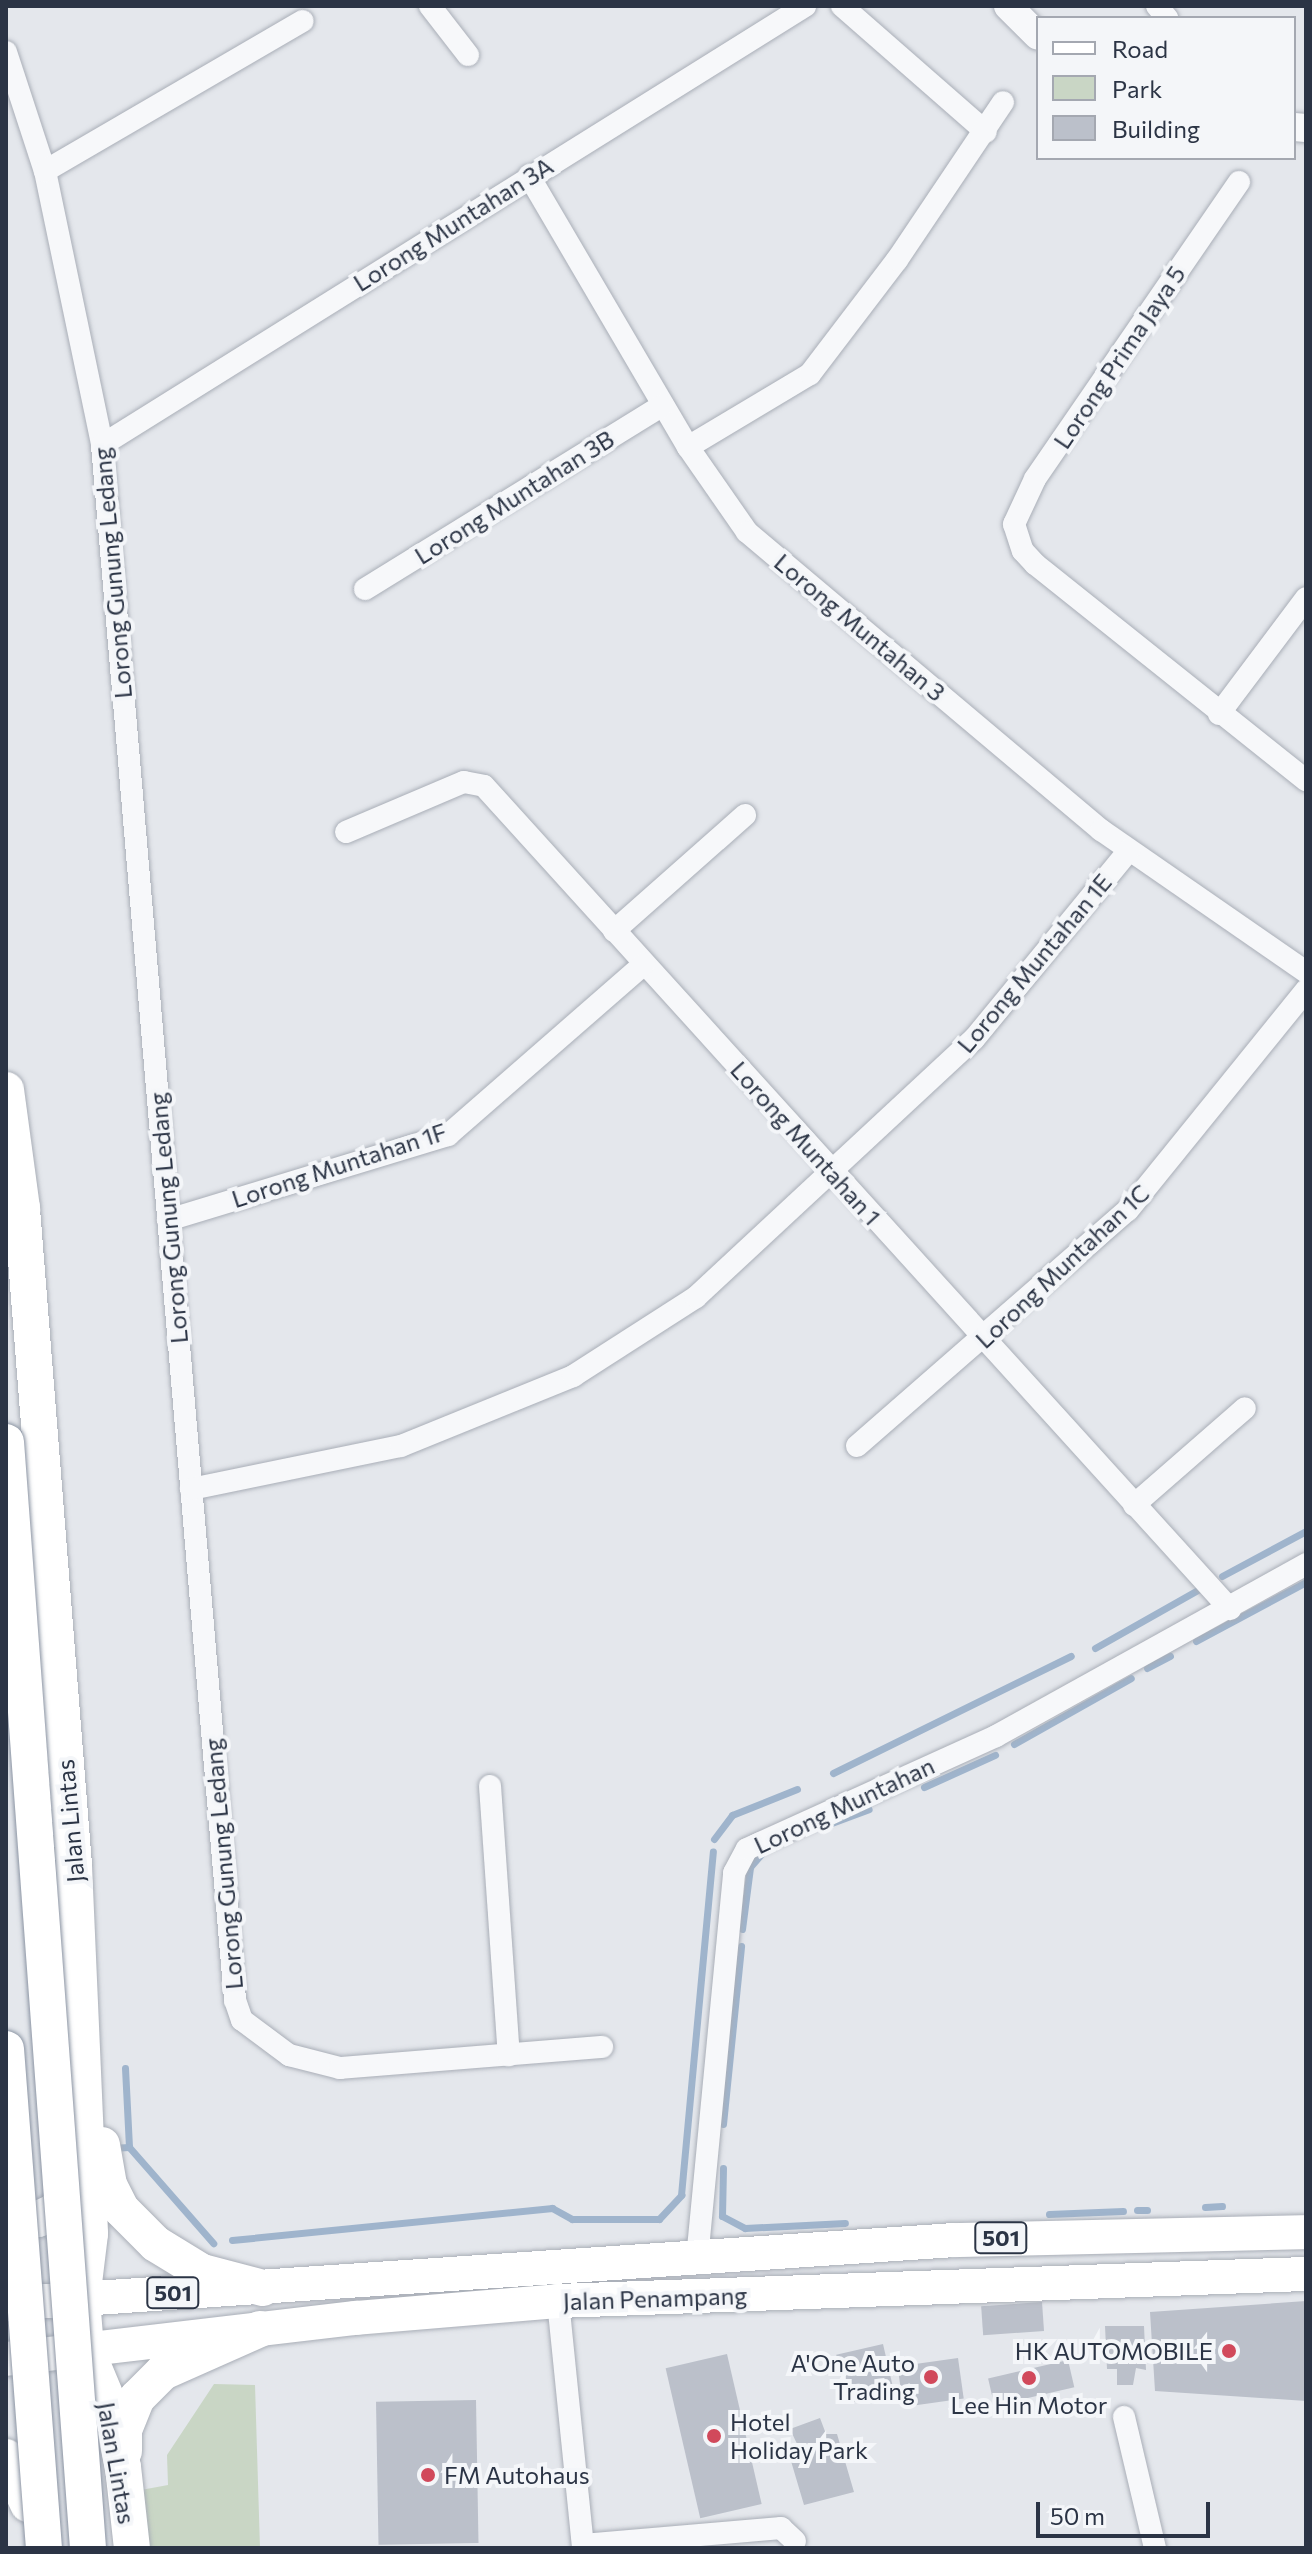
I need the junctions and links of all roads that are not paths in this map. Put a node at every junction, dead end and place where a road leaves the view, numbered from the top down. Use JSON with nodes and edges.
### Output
{"nodes":[{"id":1,"x":430,"y":6,"type":"edge"},
{"id":2,"x":805,"y":6,"type":"edge"},
{"id":3,"x":842,"y":6,"type":"edge"},
{"id":4,"x":1017,"y":9,"type":"edge"},
{"id":5,"x":303,"y":21,"type":"dead end"},
{"id":6,"x":1036,"y":33,"type":"edge"},
{"id":7,"x":6,"y":52,"type":"edge"},
{"id":8,"x":468,"y":55,"type":"dead end"},
{"id":9,"x":1003,"y":102,"type":"dead end"},
{"id":10,"x":986,"y":132,"type":"junction"},
{"id":11,"x":45,"y":171,"type":"junction"},
{"id":12,"x":529,"y":176,"type":"junction"},
{"id":13,"x":1239,"y":182,"type":"dead end"},
{"id":14,"x":663,"y":405,"type":"junction"},
{"id":15,"x":102,"y":445,"type":"junction"},
{"id":16,"x":688,"y":447,"type":"junction"},
{"id":17,"x":365,"y":589,"type":"dead end"},
{"id":18,"x":1306,"y":598,"type":"edge"},
{"id":19,"x":1219,"y":714,"type":"junction"},
{"id":20,"x":1306,"y":780,"type":"edge"},
{"id":21,"x":745,"y":815,"type":"dead end"},
{"id":22,"x":346,"y":832,"type":"dead end"},
{"id":23,"x":1129,"y":850,"type":"junction"},
{"id":24,"x":614,"y":931,"type":"junction"},
{"id":25,"x":644,"y":964,"type":"junction"},
{"id":26,"x":1306,"y":972,"type":"edge"},
{"id":27,"x":1306,"y":990,"type":"edge"},
{"id":28,"x":6,"y":1090,"type":"edge"},
{"id":29,"x":831,"y":1172,"type":"junction"},
{"id":30,"x":168,"y":1220,"type":"junction"},
{"id":31,"x":985,"y":1340,"type":"junction"},
{"id":32,"x":1245,"y":1408,"type":"dead end"},
{"id":33,"x":6,"y":1442,"type":"edge"},
{"id":34,"x":857,"y":1446,"type":"dead end"},
{"id":35,"x":191,"y":1489,"type":"junction"},
{"id":36,"x":1134,"y":1505,"type":"junction"},
{"id":37,"x":1306,"y":1564,"type":"edge"},
{"id":38,"x":1230,"y":1609,"type":"junction"},
{"id":39,"x":490,"y":1786,"type":"dead end"},
{"id":40,"x":602,"y":2047,"type":"dead end"},
{"id":41,"x":6,"y":2049,"type":"edge"},
{"id":42,"x":509,"y":2055,"type":"junction"},
{"id":43,"x":87,"y":2065,"type":"junction"},
{"id":44,"x":87,"y":2164,"type":"junction"},
{"id":45,"x":6,"y":2208,"type":"edge"},
{"id":46,"x":1306,"y":2232,"type":"edge"},
{"id":47,"x":697,"y":2259,"type":"junction"},
{"id":48,"x":6,"y":2265,"type":"edge"},
{"id":49,"x":1306,"y":2274,"type":"edge"},
{"id":50,"x":263,"y":2288,"type":"junction"},
{"id":51,"x":82,"y":2299,"type":"junction"},
{"id":52,"x":558,"y":2301,"type":"junction"},
{"id":53,"x":8,"y":2304,"type":"edge"},
{"id":54,"x":260,"y":2329,"type":"junction"},
{"id":55,"x":86,"y":2349,"type":"junction"},
{"id":56,"x":11,"y":2358,"type":"edge"},
{"id":57,"x":1124,"y":2417,"type":"dead end"},
{"id":58,"x":123,"y":2467,"type":"junction"},
{"id":59,"x":20,"y":2478,"type":"edge"},
{"id":60,"x":795,"y":2541,"type":"dead end"},
{"id":61,"x":583,"y":2547,"type":"edge"},
{"id":62,"x":31,"y":2548,"type":"edge"},
{"id":63,"x":44,"y":2548,"type":"edge"},
{"id":64,"x":88,"y":2548,"type":"edge"},
{"id":65,"x":132,"y":2548,"type":"edge"},
{"id":66,"x":1155,"y":2548,"type":"edge"}],
"edges":[{"from":1,"to":8,"type":"street"},
{"from":2,"to":12,"type":"street","name":"Lorong Muntahan 3A"},
{"from":3,"to":10,"type":"street"},
{"from":4,"to":6,"type":"street"},
{"from":5,"to":11,"type":"street"},
{"from":7,"to":11,"type":"street","name":"Lorong Gunung Ledang"},
{"from":9,"to":10,"type":"street"},
{"from":10,"to":16,"type":"street"},
{"from":11,"to":15,"type":"street","name":"Lorong Gunung Ledang"},
{"from":12,"to":14,"type":"street","name":"Lorong Muntahan 3"},
{"from":12,"to":15,"type":"street","name":"Lorong Muntahan 3A"},
{"from":13,"to":19,"type":"street","name":"Lorong Prima Jaya 5"},
{"from":14,"to":16,"type":"street","name":"Lorong Muntahan 3"},
{"from":14,"to":17,"type":"street","name":"Lorong Muntahan 3B"},
{"from":15,"to":30,"type":"street","name":"Lorong Gunung Ledang"},
{"from":16,"to":23,"type":"street","name":"Lorong Muntahan 3"},
{"from":18,"to":19,"type":"street"},
{"from":19,"to":20,"type":"street"},
{"from":21,"to":24,"type":"street"},
{"from":22,"to":24,"type":"street","name":"Lorong Muntahan 1"},
{"from":23,"to":26,"type":"street","name":"Lorong Muntahan 3"},
{"from":23,"to":29,"type":"street","name":"Lorong Muntahan 1E"},
{"from":24,"to":25,"type":"street","name":"Lorong Muntahan 1"},
{"from":25,"to":29,"type":"street","name":"Lorong Muntahan 1"},
{"from":25,"to":30,"type":"street","name":"Lorong Muntahan 1F"},
{"from":27,"to":31,"type":"street","name":"Lorong Muntahan 1C"},
{"from":28,"to":43,"type":"highway","name":"Jalan Lintas"},
{"from":29,"to":31,"type":"street","name":"Lorong Muntahan 1"},
{"from":29,"to":35,"type":"street","name":"Lorong Muntahan 1E"},
{"from":30,"to":35,"type":"street","name":"Lorong Gunung Ledang"},
{"from":31,"to":34,"type":"street","name":"Lorong Muntahan 1C"},
{"from":31,"to":36,"type":"street","name":"Lorong Muntahan 1"},
{"from":32,"to":36,"type":"street"},
{"from":33,"to":64,"type":"highway","name":"Jalan Lintas","bridge":true},
{"from":35,"to":42,"type":"street","name":"Lorong Gunung Ledang"},
{"from":36,"to":38,"type":"street","name":"Lorong Muntahan 1"},
{"from":37,"to":38,"type":"street","name":"Lorong Muntahan"},
{"from":38,"to":47,"type":"street","name":"Lorong Muntahan"},
{"from":39,"to":42,"type":"street"},
{"from":40,"to":42,"type":"street","name":"Lorong Gunung Ledang"},
{"from":41,"to":63,"type":"highway","bridge":true},
{"from":43,"to":44,"type":"highway","name":"Jalan Lintas"},
{"from":43,"to":50,"type":"highway"},
{"from":44,"to":45,"type":"highway"},
{"from":44,"to":51,"type":"highway","name":"Jalan Lintas"},
{"from":46,"to":47,"type":"main road","name":"Jalan Penampang","number":"501"},
{"from":47,"to":50,"type":"main road","name":"Jalan Penampang","number":"501"},
{"from":48,"to":53,"type":"highway"},
{"from":49,"to":52,"type":"main road","name":"Jalan Penampang","number":"501"},
{"from":50,"to":51,"type":"main road","name":"Jalan Penampang","number":"501"},
{"from":51,"to":53,"type":"main road","name":"Jalan Penampang","number":"501"},
{"from":51,"to":55,"type":"highway","name":"Jalan Lintas"},
{"from":52,"to":54,"type":"main road","name":"Jalan Penampang","number":"501"},
{"from":52,"to":61,"type":"street"},
{"from":53,"to":56,"type":"highway"},
{"from":54,"to":55,"type":"main road","name":"Jalan Penampang","number":"501"},
{"from":54,"to":58,"type":"highway"},
{"from":55,"to":56,"type":"main road","name":"Jalan Penampang","number":"501"},
{"from":55,"to":58,"type":"highway","name":"Jalan Lintas"},
{"from":56,"to":59,"type":"highway"},
{"from":57,"to":66,"type":"street"},
{"from":58,"to":59,"type":"highway"},
{"from":58,"to":65,"type":"highway","name":"Jalan Lintas"},
{"from":59,"to":62,"type":"highway"},
{"from":60,"to":61,"type":"street"}]}
